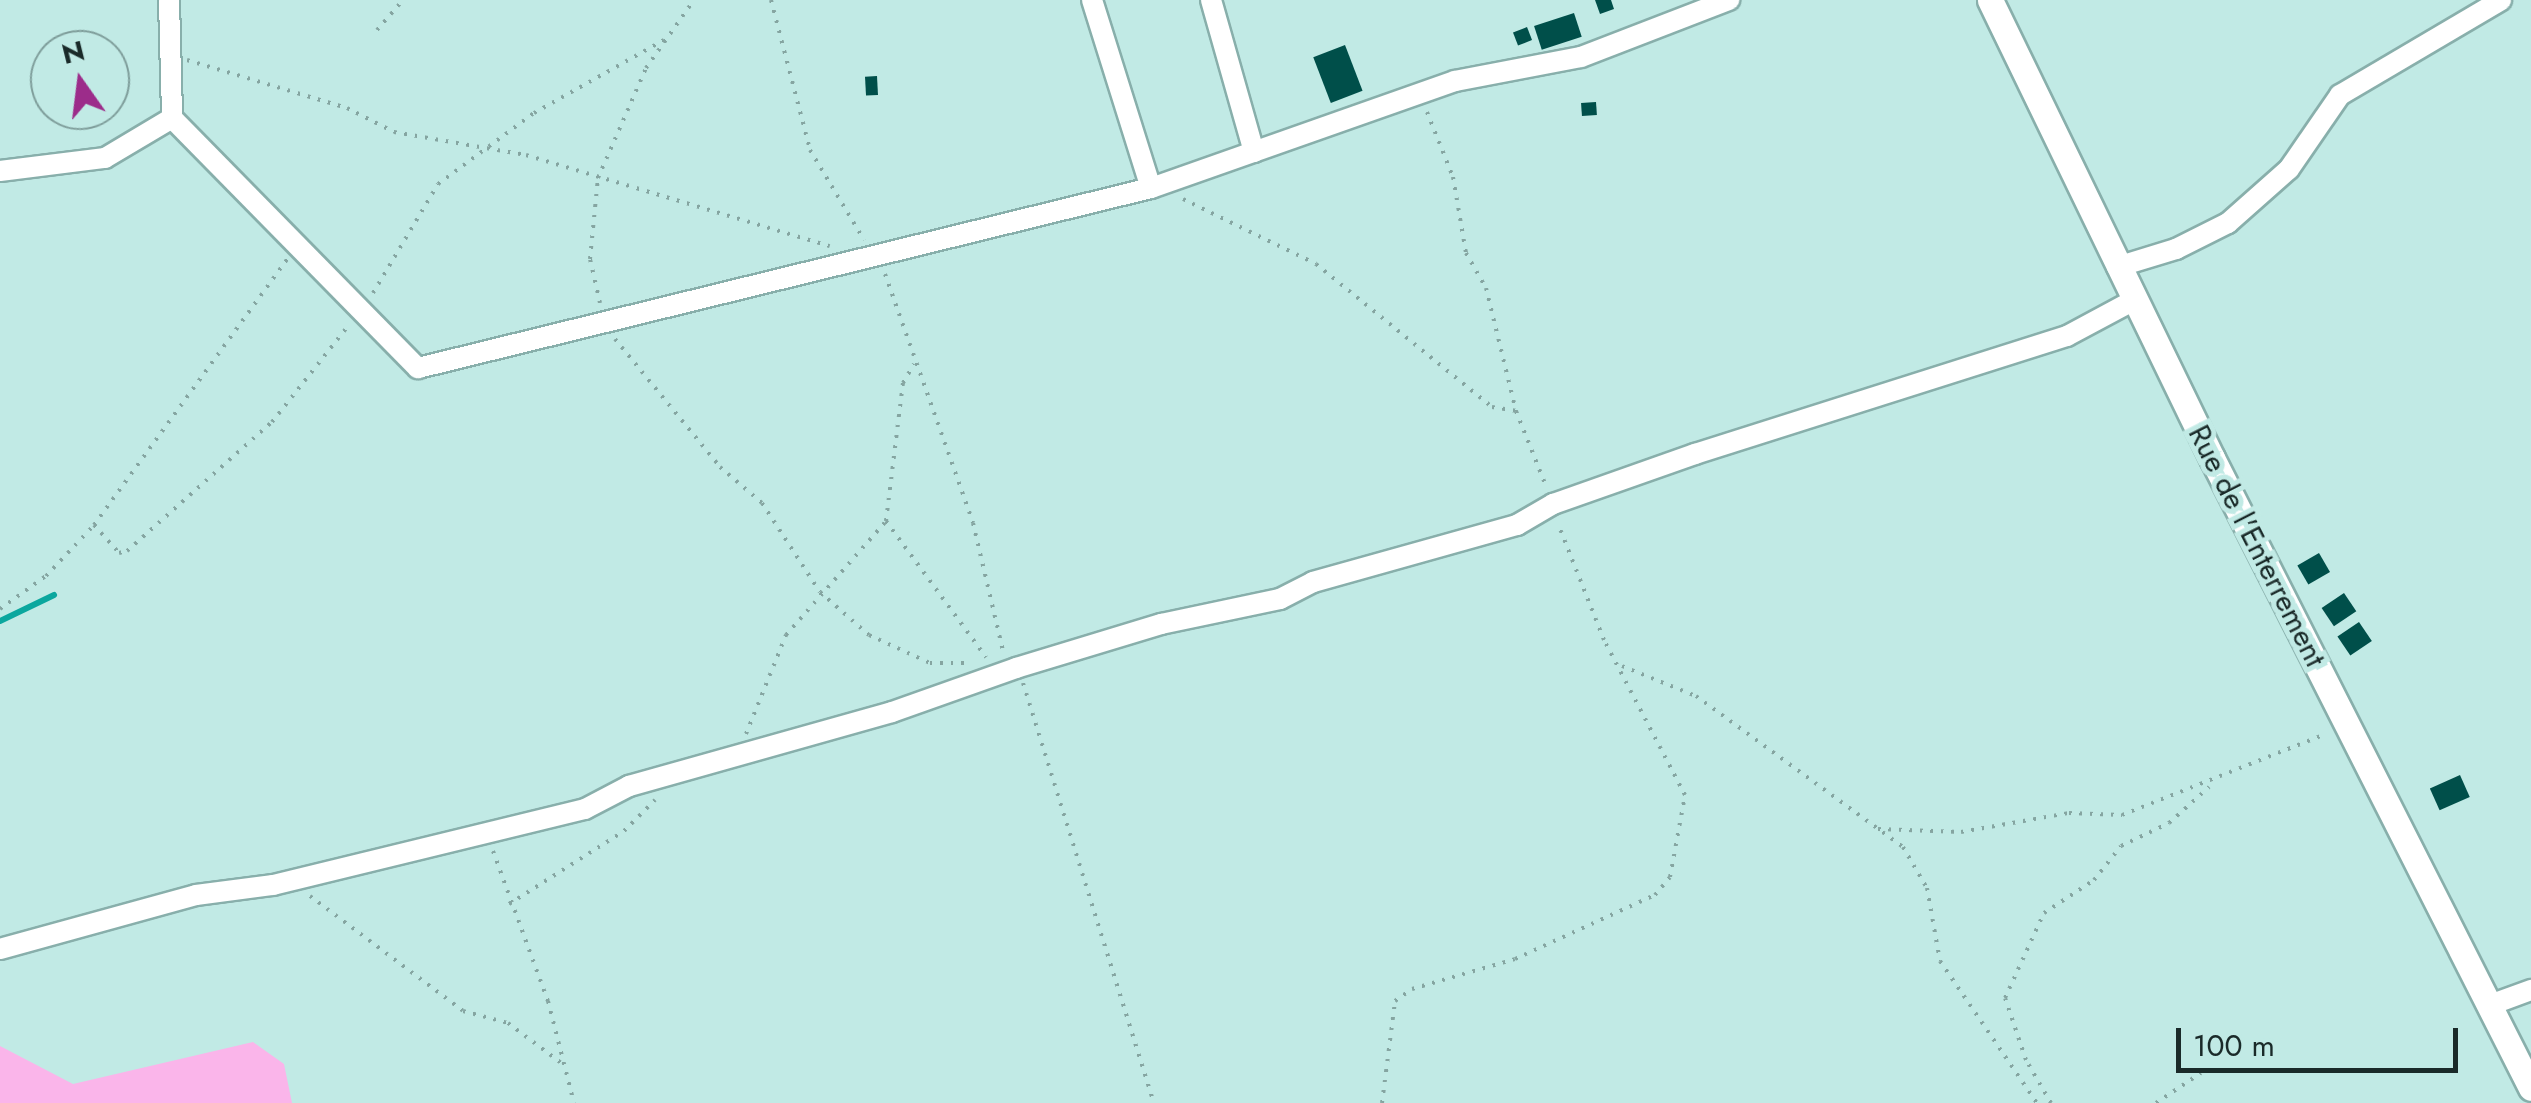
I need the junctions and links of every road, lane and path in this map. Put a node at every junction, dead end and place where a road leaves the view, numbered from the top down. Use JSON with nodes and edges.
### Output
{"nodes":[{"id":1,"x":169,"y":0,"type":"edge"},
{"id":2,"x":403,"y":0,"type":"edge"},
{"id":3,"x":694,"y":0,"type":"edge"},
{"id":4,"x":771,"y":0,"type":"edge"},
{"id":5,"x":1092,"y":0,"type":"edge"},
{"id":6,"x":1211,"y":0,"type":"edge"},
{"id":7,"x":1729,"y":0,"type":"edge"},
{"id":8,"x":1990,"y":0,"type":"edge"},
{"id":9,"x":2501,"y":0,"type":"edge"},
{"id":10,"x":377,"y":30,"type":"dead end"},
{"id":11,"x":174,"y":57,"type":"junction"},
{"id":12,"x":1420,"y":94,"type":"junction"},
{"id":13,"x":172,"y":118,"type":"junction"},
{"id":14,"x":1254,"y":152,"type":"junction"},
{"id":15,"x":0,"y":171,"type":"edge"},
{"id":16,"x":598,"y":178,"type":"junction"},
{"id":17,"x":1158,"y":186,"type":"junction"},
{"id":18,"x":297,"y":248,"type":"junction"},
{"id":19,"x":840,"y":249,"type":"dead end"},
{"id":20,"x":876,"y":259,"type":"junction"},
{"id":21,"x":2118,"y":266,"type":"junction"},
{"id":22,"x":2134,"y":300,"type":"junction"},
{"id":23,"x":605,"y":324,"type":"junction"},
{"id":24,"x":914,"y":364,"type":"dead end"},
{"id":25,"x":1516,"y":411,"type":"junction"},
{"id":26,"x":1554,"y":504,"type":"junction"},
{"id":27,"x":886,"y":521,"type":"junction"},
{"id":28,"x":820,"y":592,"type":"junction"},
{"id":29,"x":0,"y":610,"type":"edge"},
{"id":30,"x":1622,"y":666,"type":"junction"},
{"id":31,"x":2347,"y":723,"type":"junction"},
{"id":32,"x":737,"y":757,"type":"junction"},
{"id":33,"x":676,"y":774,"type":"junction"},
{"id":34,"x":2213,"y":784,"type":"junction"},
{"id":35,"x":1878,"y":828,"type":"junction"},
{"id":36,"x":488,"y":835,"type":"junction"},
{"id":37,"x":289,"y":881,"type":"junction"},
{"id":38,"x":509,"y":904,"type":"junction"},
{"id":39,"x":0,"y":949,"type":"edge"},
{"id":40,"x":2531,"y":990,"type":"edge"},
{"id":41,"x":2490,"y":1005,"type":"junction"},
{"id":42,"x":561,"y":1063,"type":"junction"},
{"id":43,"x":2201,"y":1074,"type":"dead end"},
{"id":44,"x":2531,"y":1088,"type":"edge"},
{"id":45,"x":574,"y":1103,"type":"edge"},
{"id":46,"x":1382,"y":1103,"type":"edge"},
{"id":47,"x":2037,"y":1103,"type":"edge"},
{"id":48,"x":2051,"y":1103,"type":"edge"},
{"id":49,"x":2156,"y":1103,"type":"edge"}],
"edges":[{"from":1,"to":11,"type":"street"},
{"from":2,"to":10,"type":"path"},
{"from":3,"to":16,"type":"path"},
{"from":4,"to":20,"type":"path"},
{"from":5,"to":17,"type":"street"},
{"from":6,"to":14,"type":"street"},
{"from":7,"to":12,"type":"street"},
{"from":8,"to":21,"type":"street","name":"Rue de l'Enterrement"},
{"from":9,"to":21,"type":"street"},
{"from":11,"to":13,"type":"street"},
{"from":11,"to":16,"type":"path"},
{"from":12,"to":14,"type":"street"},
{"from":12,"to":25,"type":"path"},
{"from":13,"to":15,"type":"street"},
{"from":13,"to":18,"type":"street"},
{"from":14,"to":17,"type":"street"},
{"from":16,"to":19,"type":"path"},
{"from":16,"to":23,"type":"path"},
{"from":17,"to":20,"type":"street"},
{"from":17,"to":25,"type":"path"},
{"from":18,"to":23,"type":"street"},
{"from":18,"to":29,"type":"path"},
{"from":20,"to":23,"type":"street"},
{"from":21,"to":22,"type":"street","name":"Rue de l'Enterrement"},
{"from":22,"to":26,"type":"street"},
{"from":22,"to":31,"type":"street","name":"Rue de l'Enterrement"},
{"from":23,"to":28,"type":"path"},
{"from":24,"to":27,"type":"path"},
{"from":25,"to":26,"type":"path"},
{"from":26,"to":30,"type":"path"},
{"from":26,"to":32,"type":"street"},
{"from":27,"to":28,"type":"path"},
{"from":27,"to":28,"type":"path"},
{"from":28,"to":32,"type":"path"},
{"from":30,"to":35,"type":"path"},
{"from":30,"to":46,"type":"path"},
{"from":31,"to":34,"type":"path"},
{"from":31,"to":41,"type":"street","name":"Rue de l'Enterrement"},
{"from":32,"to":33,"type":"street"},
{"from":33,"to":36,"type":"street"},
{"from":33,"to":38,"type":"path"},
{"from":34,"to":35,"type":"path"},
{"from":34,"to":48,"type":"path"},
{"from":35,"to":47,"type":"path"},
{"from":36,"to":37,"type":"street"},
{"from":36,"to":38,"type":"path"},
{"from":37,"to":39,"type":"street"},
{"from":37,"to":42,"type":"path"},
{"from":38,"to":42,"type":"path"},
{"from":40,"to":41,"type":"street"},
{"from":41,"to":44,"type":"street","name":"Rue de l'Enterrement"},
{"from":42,"to":45,"type":"path"},
{"from":43,"to":49,"type":"path"}]}
